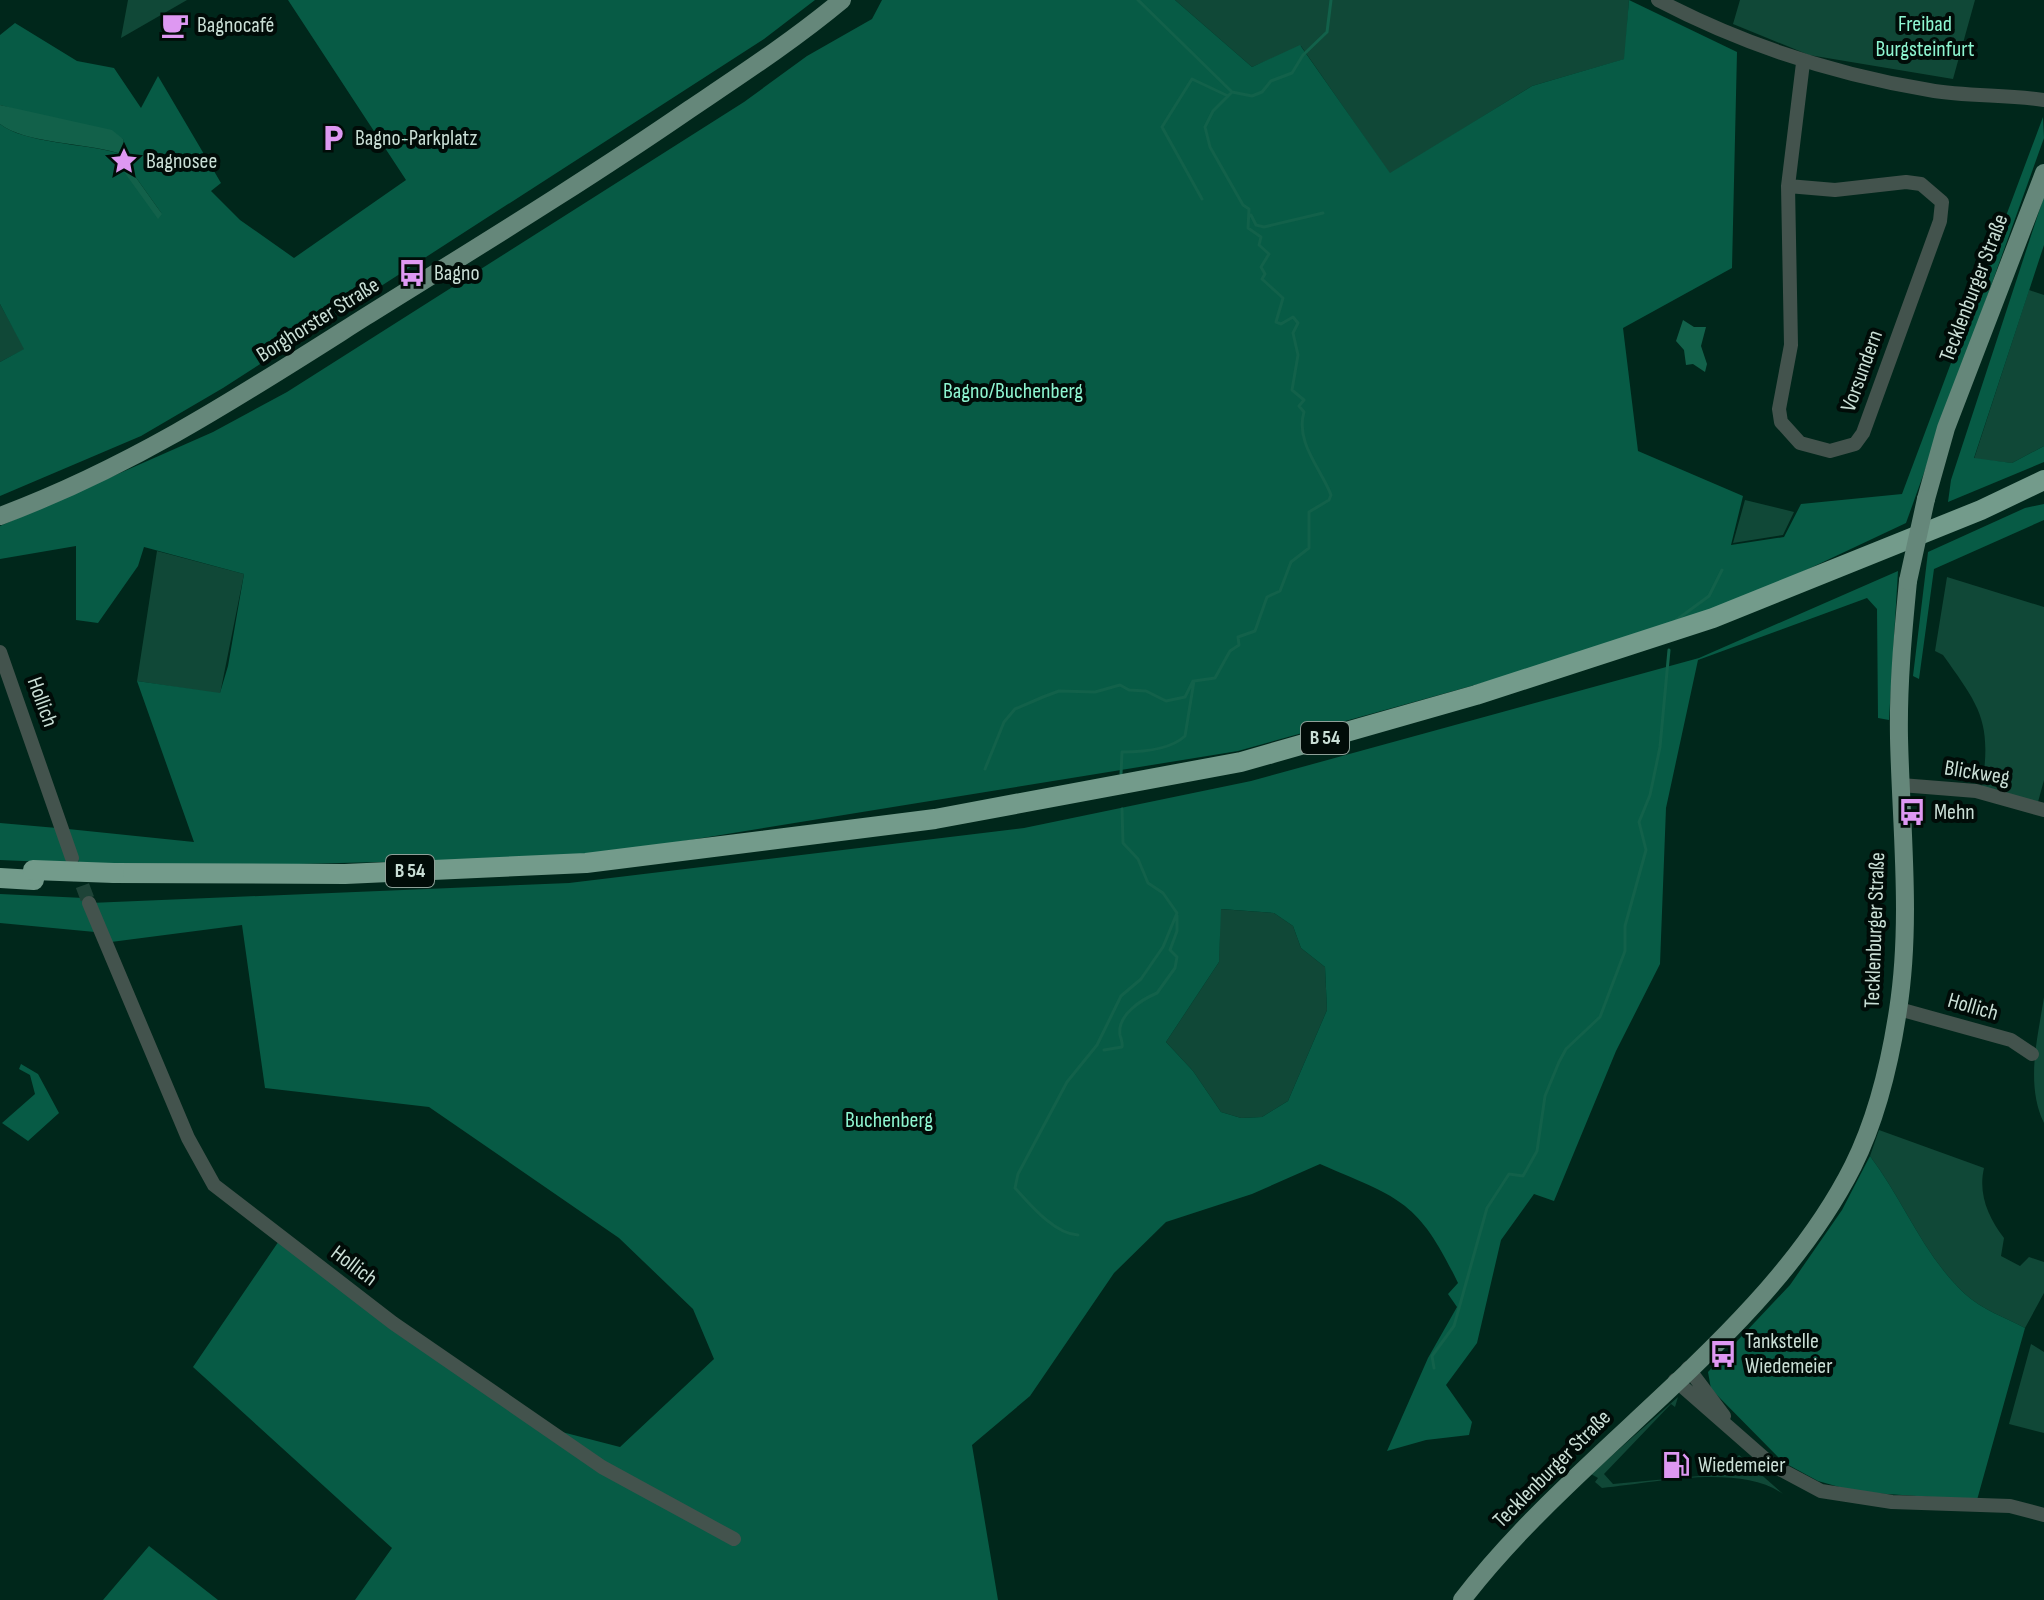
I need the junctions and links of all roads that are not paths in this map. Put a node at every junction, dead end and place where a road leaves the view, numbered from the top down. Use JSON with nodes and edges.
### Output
{"nodes":[{"id":1,"x":842,"y":0,"type":"edge"},
{"id":2,"x":1658,"y":0,"type":"edge"},
{"id":3,"x":1803,"y":63,"type":"junction"},
{"id":4,"x":2044,"y":100,"type":"edge"},
{"id":5,"x":2044,"y":173,"type":"edge"},
{"id":6,"x":1788,"y":186,"type":"junction"},
{"id":7,"x":2044,"y":480,"type":"edge"},
{"id":8,"x":2044,"y":490,"type":"edge"},
{"id":9,"x":0,"y":516,"type":"edge"},
{"id":10,"x":0,"y":652,"type":"edge"},
{"id":11,"x":1901,"y":785,"type":"junction"},
{"id":12,"x":2044,"y":810,"type":"edge"},
{"id":13,"x":72,"y":858,"type":"tunnel mouth"},
{"id":14,"x":0,"y":868,"type":"edge"},
{"id":15,"x":34,"y":875,"type":"junction"},
{"id":16,"x":0,"y":878,"type":"edge"},
{"id":17,"x":115,"y":878,"type":"junction"},
{"id":18,"x":89,"y":903,"type":"tunnel mouth"},
{"id":19,"x":1899,"y":1009,"type":"junction"},
{"id":20,"x":2032,"y":1054,"type":"dead end"},
{"id":21,"x":1682,"y":1374,"type":"junction"},
{"id":22,"x":2044,"y":1515,"type":"edge"},
{"id":23,"x":734,"y":1539,"type":"dead end"},
{"id":24,"x":1462,"y":1600,"type":"edge"}],
"edges":[{"from":1,"to":9,"type":"main road","name":"Borghorster Straße"},
{"from":2,"to":3,"type":"street"},
{"from":3,"to":4,"type":"street"},
{"from":3,"to":6,"type":"street","name":"Vorsundern"},
{"from":5,"to":11,"type":"main road","name":"Tecklenburger Straße","bridge":true},
{"from":6,"to":6,"type":"street","name":"Vorsundern"},
{"from":7,"to":17,"type":"highway","number":"B 54"},
{"from":8,"to":17,"type":"highway","number":"B 54"},
{"from":10,"to":13,"type":"street","name":"Hollich"},
{"from":11,"to":12,"type":"street","name":"Blickweg"},
{"from":11,"to":19,"type":"main road","name":"Tecklenburger Straße"},
{"from":14,"to":15,"type":"highway","number":"B 54"},
{"from":15,"to":16,"type":"highway","number":"B 54"},
{"from":15,"to":17,"type":"highway","number":"B 54","bridge":true},
{"from":18,"to":23,"type":"street","name":"Hollich"},
{"from":19,"to":20,"type":"street","name":"Hollich"},
{"from":19,"to":21,"type":"main road","name":"Tecklenburger Straße"},
{"from":21,"to":22,"type":"street"},
{"from":21,"to":24,"type":"main road","name":"Tecklenburger Straße"}]}
